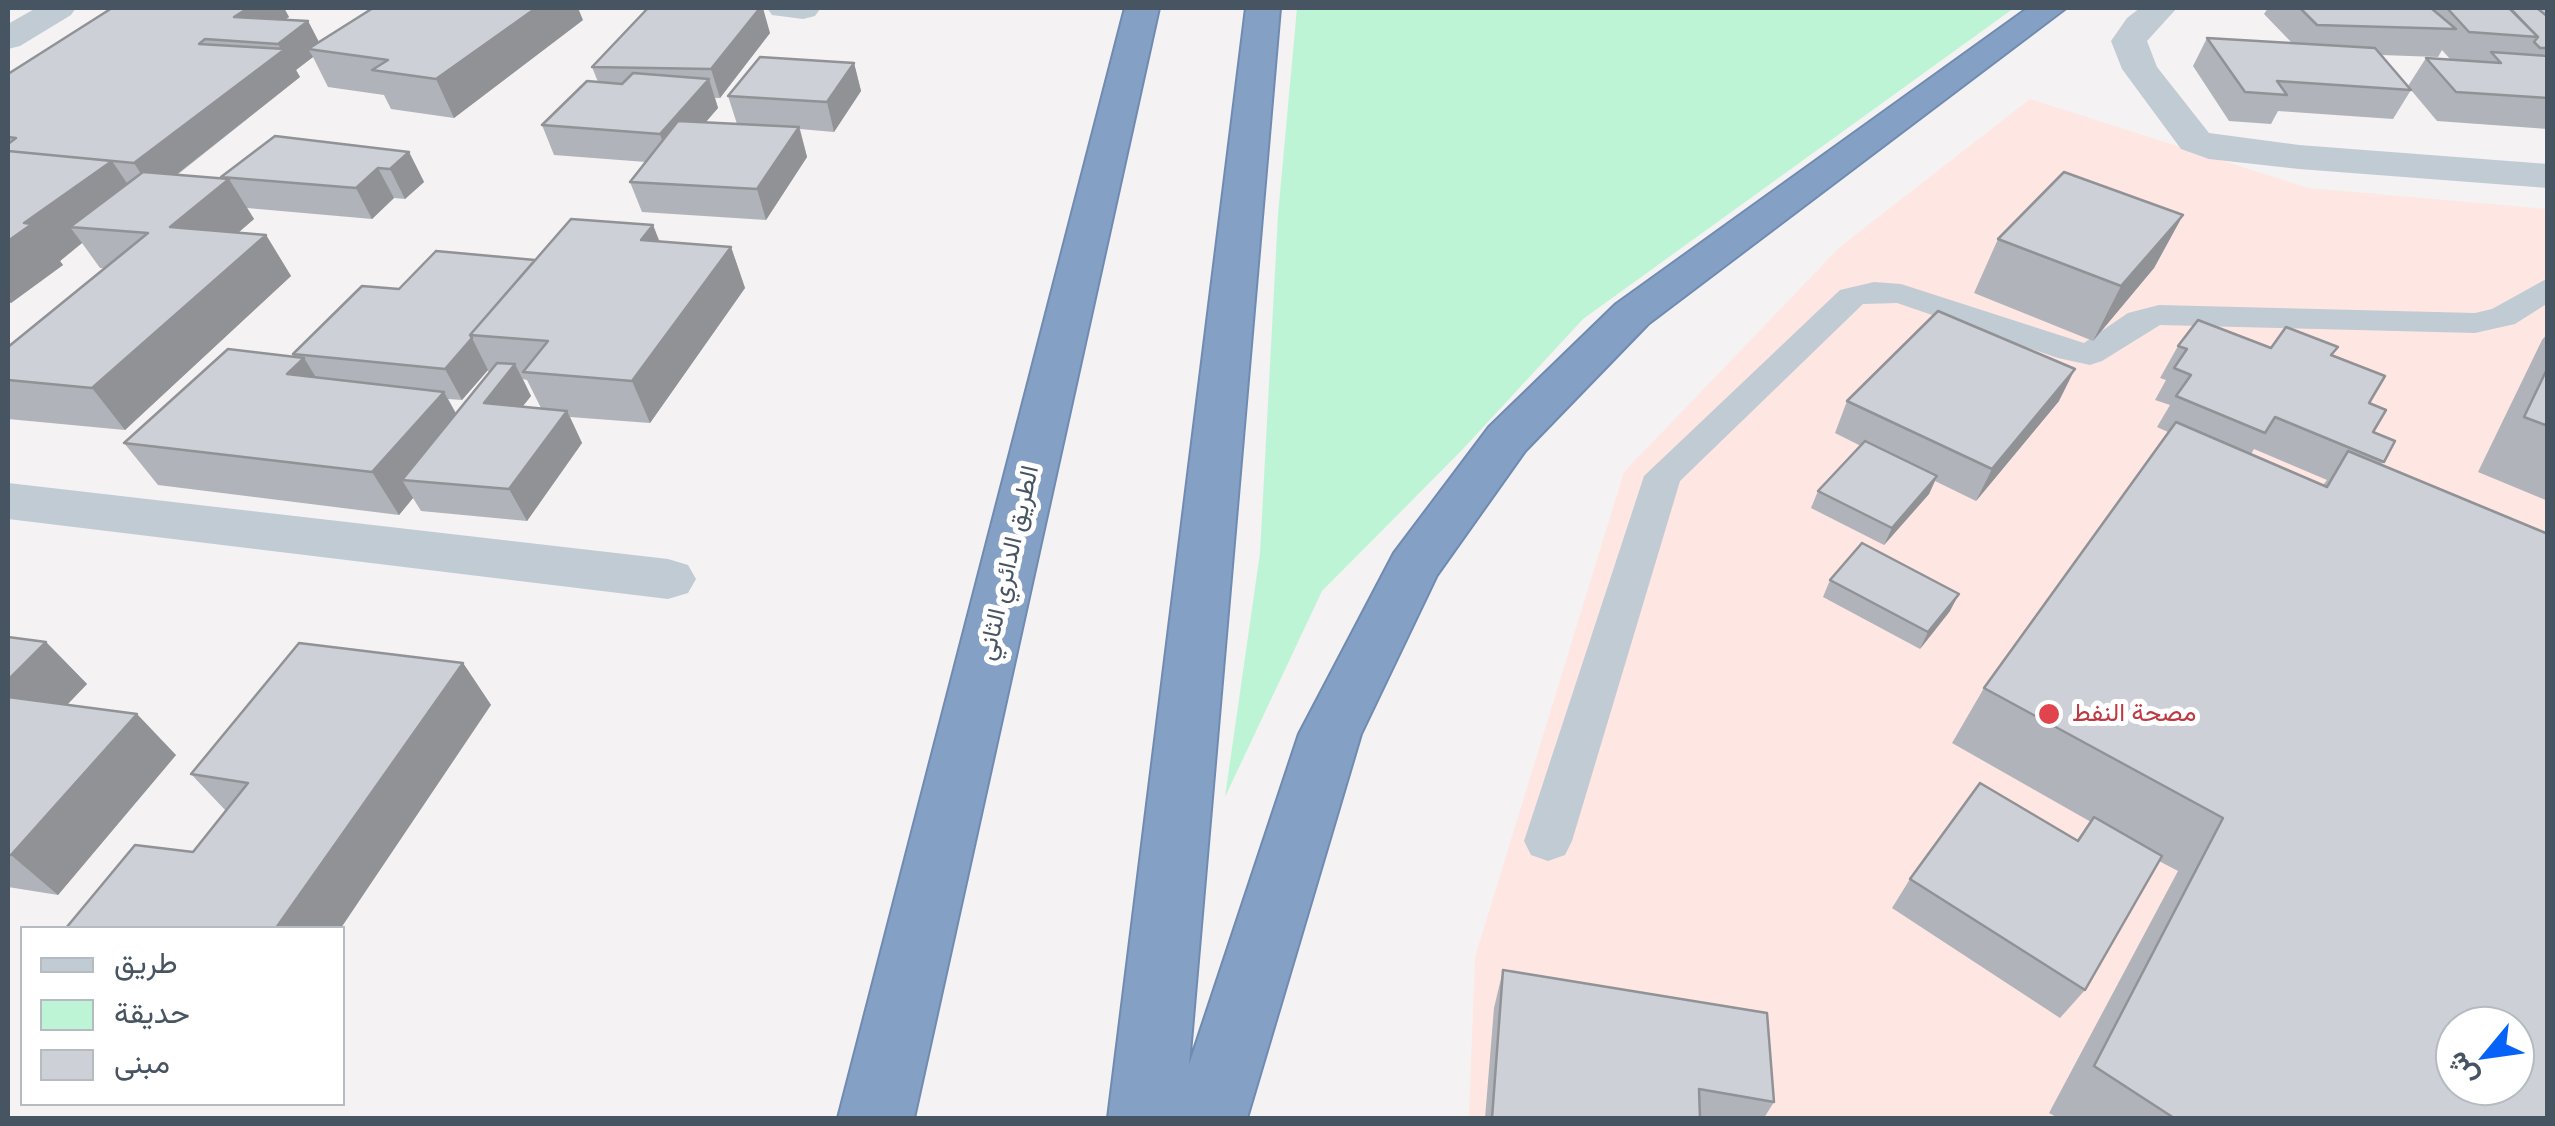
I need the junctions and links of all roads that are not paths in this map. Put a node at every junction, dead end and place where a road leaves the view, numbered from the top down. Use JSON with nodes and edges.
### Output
{"nodes":[{"id":1,"x":59,"y":8,"type":"edge"},
{"id":2,"x":784,"y":8,"type":"edge"},
{"id":3,"x":1142,"y":8,"type":"edge"},
{"id":4,"x":1262,"y":8,"type":"edge"},
{"id":5,"x":2049,"y":8,"type":"edge"},
{"id":6,"x":2160,"y":8,"type":"edge"},
{"id":7,"x":2527,"y":8,"type":"edge"},
{"id":8,"x":804,"y":9,"type":"edge"},
{"id":9,"x":2548,"y":9,"type":"edge"},
{"id":10,"x":8,"y":39,"type":"edge"},
{"id":11,"x":2548,"y":176,"type":"edge"},
{"id":12,"x":2548,"y":288,"type":"edge"},
{"id":13,"x":8,"y":502,"type":"edge"},
{"id":14,"x":668,"y":579,"type":"dead end"},
{"id":15,"x":1548,"y":841,"type":"dead end"},
{"id":16,"x":876,"y":1118,"type":"edge"},
{"id":17,"x":1146,"y":1118,"type":"edge"},
{"id":18,"x":1209,"y":1118,"type":"edge"}],
"edges":[{"from":1,"to":10,"type":"street"},
{"from":2,"to":8,"type":"street"},
{"from":3,"to":16,"type":"highway","name":"الطريق الدائري الثاني"},
{"from":4,"to":17,"type":"highway"},
{"from":5,"to":18,"type":"highway"},
{"from":6,"to":11,"type":"street"},
{"from":7,"to":9,"type":"street"},
{"from":12,"to":15,"type":"lane"},
{"from":13,"to":14,"type":"street"}]}
